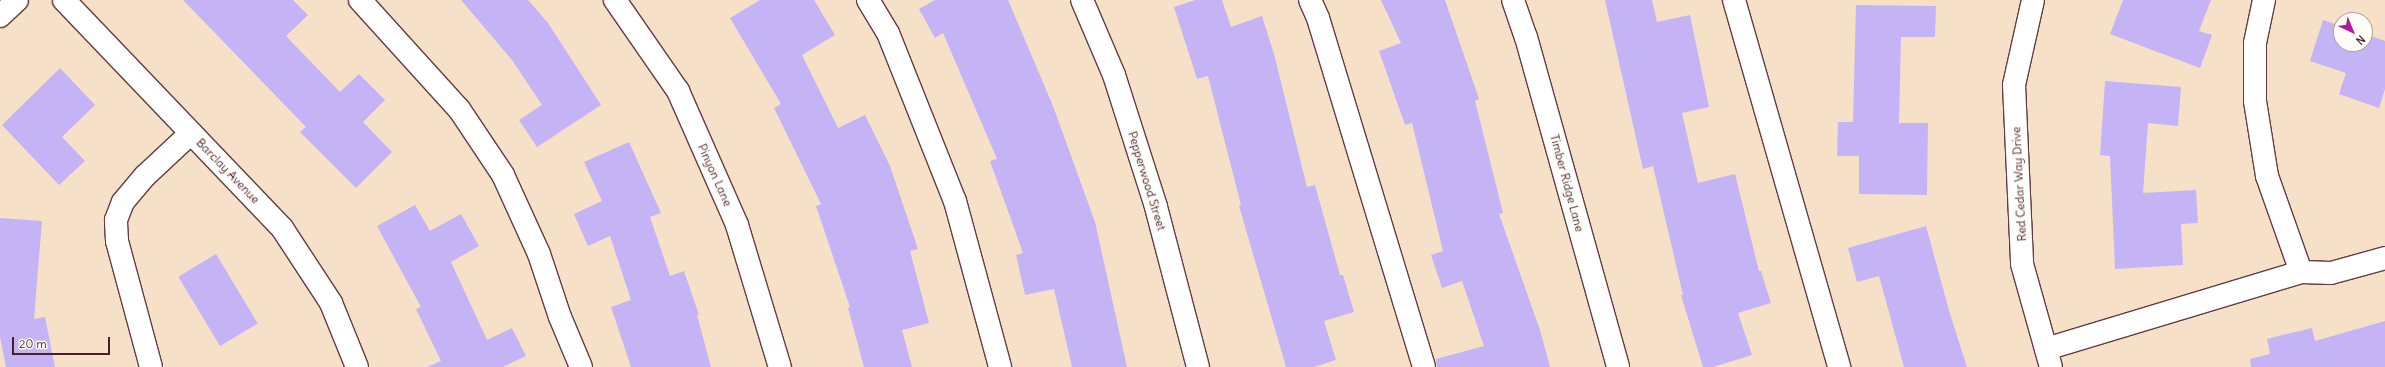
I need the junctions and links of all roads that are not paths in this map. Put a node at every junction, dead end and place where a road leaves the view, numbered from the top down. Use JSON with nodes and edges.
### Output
{"nodes":[{"id":1,"x":17,"y":0,"type":"edge"},
{"id":2,"x":64,"y":0,"type":"edge"},
{"id":3,"x":360,"y":0,"type":"edge"},
{"id":4,"x":615,"y":0,"type":"edge"},
{"id":5,"x":868,"y":0,"type":"edge"},
{"id":6,"x":1082,"y":0,"type":"edge"},
{"id":7,"x":1310,"y":0,"type":"edge"},
{"id":8,"x":1513,"y":0,"type":"edge"},
{"id":9,"x":1734,"y":0,"type":"edge"},
{"id":10,"x":2033,"y":0,"type":"edge"},
{"id":11,"x":2264,"y":0,"type":"edge"},
{"id":12,"x":0,"y":16,"type":"edge"},
{"id":13,"x":191,"y":133,"type":"junction"},
{"id":14,"x":2385,"y":258,"type":"edge"},
{"id":15,"x":2301,"y":272,"type":"junction"},
{"id":16,"x":2048,"y":358,"type":"edge"},
{"id":17,"x":151,"y":367,"type":"edge"},
{"id":18,"x":357,"y":367,"type":"edge"},
{"id":19,"x":581,"y":367,"type":"edge"},
{"id":20,"x":780,"y":367,"type":"edge"},
{"id":21,"x":1000,"y":367,"type":"edge"},
{"id":22,"x":1198,"y":367,"type":"edge"},
{"id":23,"x":1424,"y":367,"type":"edge"},
{"id":24,"x":1618,"y":367,"type":"edge"},
{"id":25,"x":1839,"y":367,"type":"edge"}],
"edges":[{"from":1,"to":12,"type":"street"},
{"from":2,"to":13,"type":"street","name":"Barclay Avenue"},
{"from":3,"to":19,"type":"street"},
{"from":4,"to":20,"type":"street","name":"Pinyon Lane"},
{"from":5,"to":21,"type":"street"},
{"from":6,"to":22,"type":"street","name":"Pepperwood Street"},
{"from":7,"to":23,"type":"street"},
{"from":8,"to":24,"type":"street","name":"Timber Ridge Lane"},
{"from":9,"to":25,"type":"street"},
{"from":10,"to":16,"type":"street","name":"Red Cedar Way Drive"},
{"from":11,"to":15,"type":"street"},
{"from":13,"to":17,"type":"street"},
{"from":13,"to":18,"type":"street","name":"Barclay Avenue"},
{"from":14,"to":15,"type":"street"},
{"from":15,"to":16,"type":"street"}]}
